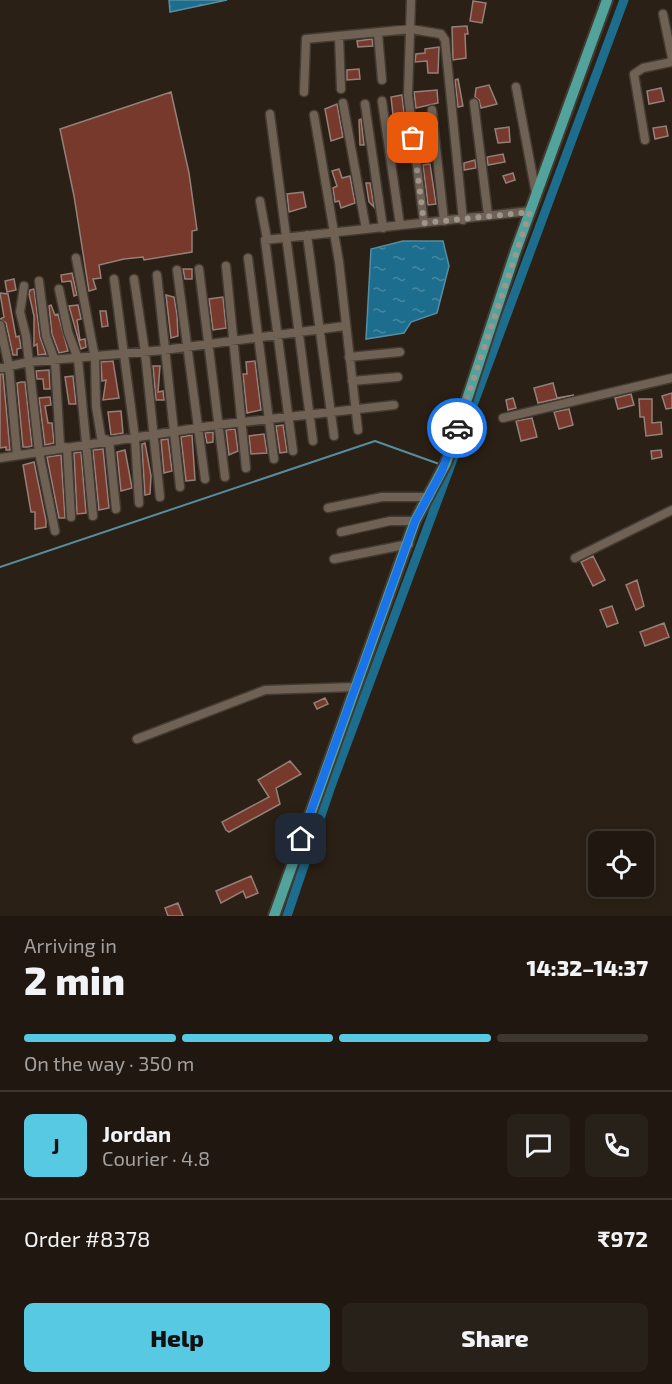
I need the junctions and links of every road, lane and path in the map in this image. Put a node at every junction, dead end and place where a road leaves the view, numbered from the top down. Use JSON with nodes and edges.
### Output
{"nodes":[{"id":1,"x":411,"y":0,"type":"edge"},
{"id":2,"x":607,"y":0,"type":"edge"},
{"id":3,"x":663,"y":14,"type":"dead end"},
{"id":4,"x":411,"y":28,"type":"junction"},
{"id":5,"x":378,"y":34,"type":"junction"},
{"id":6,"x":339,"y":37,"type":"junction"},
{"id":7,"x":672,"y":60,"type":"edge"},
{"id":8,"x":382,"y":80,"type":"dead end"},
{"id":9,"x":516,"y":87,"type":"dead end"},
{"id":10,"x":341,"y":89,"type":"dead end"},
{"id":11,"x":304,"y":92,"type":"dead end"},
{"id":12,"x":382,"y":100,"type":"dead end"},
{"id":13,"x":343,"y":103,"type":"dead end"},
{"id":14,"x":474,"y":103,"type":"dead end"},
{"id":15,"x":365,"y":104,"type":"dead end"},
{"id":16,"x":432,"y":110,"type":"dead end"},
{"id":17,"x":270,"y":114,"type":"dead end"},
{"id":18,"x":314,"y":115,"type":"dead end"},
{"id":19,"x":645,"y":140,"type":"dead end"},
{"id":20,"x":537,"y":197,"type":"junction"},
{"id":21,"x":260,"y":201,"type":"dead end"},
{"id":22,"x":530,"y":212,"type":"junction"},
{"id":23,"x":488,"y":215,"type":"junction"},
{"id":24,"x":463,"y":220,"type":"junction"},
{"id":25,"x":444,"y":221,"type":"junction"},
{"id":26,"x":424,"y":223,"type":"junction"},
{"id":27,"x":400,"y":225,"type":"junction"},
{"id":28,"x":383,"y":228,"type":"junction"},
{"id":29,"x":366,"y":229,"type":"junction"},
{"id":30,"x":334,"y":232,"type":"junction"},
{"id":31,"x":308,"y":235,"type":"junction"},
{"id":32,"x":288,"y":237,"type":"junction"},
{"id":33,"x":267,"y":239,"type":"junction"},
{"id":34,"x":76,"y":258,"type":"dead end"},
{"id":35,"x":248,"y":258,"type":"dead end"},
{"id":36,"x":226,"y":266,"type":"dead end"},
{"id":37,"x":199,"y":269,"type":"dead end"},
{"id":38,"x":177,"y":270,"type":"dead end"},
{"id":39,"x":157,"y":275,"type":"dead end"},
{"id":40,"x":114,"y":279,"type":"dead end"},
{"id":41,"x":134,"y":279,"type":"dead end"},
{"id":42,"x":39,"y":281,"type":"dead end"},
{"id":43,"x":24,"y":286,"type":"dead end"},
{"id":44,"x":59,"y":289,"type":"dead end"},
{"id":45,"x":0,"y":325,"type":"edge"},
{"id":46,"x":345,"y":326,"type":"junction"},
{"id":47,"x":319,"y":328,"type":"junction"},
{"id":48,"x":300,"y":332,"type":"junction"},
{"id":49,"x":276,"y":335,"type":"junction"},
{"id":50,"x":258,"y":337,"type":"junction"},
{"id":51,"x":233,"y":340,"type":"junction"},
{"id":52,"x":207,"y":343,"type":"junction"},
{"id":53,"x":186,"y":346,"type":"junction"},
{"id":54,"x":164,"y":350,"type":"junction"},
{"id":55,"x":145,"y":352,"type":"junction"},
{"id":56,"x":400,"y":352,"type":"dead end"},
{"id":57,"x":125,"y":354,"type":"junction"},
{"id":58,"x":349,"y":357,"type":"junction"},
{"id":59,"x":95,"y":358,"type":"junction"},
{"id":60,"x":78,"y":359,"type":"junction"},
{"id":61,"x":55,"y":361,"type":"junction"},
{"id":62,"x":28,"y":362,"type":"junction"},
{"id":63,"x":5,"y":368,"type":"edge"},
{"id":64,"x":398,"y":376,"type":"dead end"},
{"id":65,"x":672,"y":378,"type":"edge"},
{"id":66,"x":352,"y":381,"type":"junction"},
{"id":67,"x":394,"y":405,"type":"dead end"},
{"id":68,"x":356,"y":410,"type":"junction"},
{"id":69,"x":331,"y":413,"type":"junction"},
{"id":70,"x":309,"y":415,"type":"junction"},
{"id":71,"x":288,"y":417,"type":"junction"},
{"id":72,"x":503,"y":418,"type":"dead end"},
{"id":73,"x":268,"y":419,"type":"junction"},
{"id":74,"x":243,"y":422,"type":"junction"},
{"id":75,"x":218,"y":425,"type":"junction"},
{"id":76,"x":198,"y":428,"type":"junction"},
{"id":77,"x":358,"y":430,"type":"dead end"},
{"id":78,"x":172,"y":433,"type":"junction"},
{"id":79,"x":154,"y":436,"type":"junction"},
{"id":80,"x":334,"y":436,"type":"dead end"},
{"id":81,"x":135,"y":438,"type":"junction"},
{"id":82,"x":109,"y":441,"type":"junction"},
{"id":83,"x":313,"y":441,"type":"dead end"},
{"id":84,"x":88,"y":444,"type":"junction"},
{"id":85,"x":67,"y":448,"type":"junction"},
{"id":86,"x":293,"y":451,"type":"dead end"},
{"id":87,"x":39,"y":452,"type":"junction"},
{"id":88,"x":17,"y":455,"type":"junction"},
{"id":89,"x":0,"y":458,"type":"edge"},
{"id":90,"x":273,"y":459,"type":"dead end"},
{"id":91,"x":246,"y":468,"type":"dead end"},
{"id":92,"x":225,"y":477,"type":"dead end"},
{"id":93,"x":205,"y":479,"type":"dead end"},
{"id":94,"x":180,"y":487,"type":"dead end"},
{"id":95,"x":160,"y":497,"type":"dead end"},
{"id":96,"x":429,"y":497,"type":"junction"},
{"id":97,"x":139,"y":503,"type":"dead end"},
{"id":98,"x":116,"y":508,"type":"dead end"},
{"id":99,"x":328,"y":508,"type":"dead end"},
{"id":100,"x":672,"y":510,"type":"edge"},
{"id":101,"x":93,"y":516,"type":"dead end"},
{"id":102,"x":71,"y":517,"type":"dead end"},
{"id":103,"x":415,"y":521,"type":"junction"},
{"id":104,"x":55,"y":531,"type":"dead end"},
{"id":105,"x":341,"y":532,"type":"dead end"},
{"id":106,"x":409,"y":543,"type":"junction"},
{"id":107,"x":574,"y":558,"type":"dead end"},
{"id":108,"x":334,"y":559,"type":"dead end"},
{"id":109,"x":354,"y":687,"type":"junction"},
{"id":110,"x":137,"y":739,"type":"dead end"},
{"id":111,"x":274,"y":916,"type":"edge"}],
"edges":[{"from":1,"to":4,"type":"street"},
{"from":2,"to":20,"type":"main road"},
{"from":3,"to":7,"type":"street"},
{"from":4,"to":5,"type":"street"},
{"from":4,"to":24,"type":"street"},
{"from":4,"to":26,"type":"street"},
{"from":5,"to":6,"type":"street"},
{"from":5,"to":8,"type":"street"},
{"from":6,"to":10,"type":"street"},
{"from":6,"to":11,"type":"street"},
{"from":7,"to":19,"type":"street"},
{"from":9,"to":20,"type":"street"},
{"from":12,"to":27,"type":"street"},
{"from":13,"to":29,"type":"street"},
{"from":14,"to":23,"type":"street"},
{"from":15,"to":28,"type":"street"},
{"from":16,"to":25,"type":"street"},
{"from":17,"to":32,"type":"street"},
{"from":18,"to":30,"type":"street"},
{"from":20,"to":22,"type":"main road"},
{"from":21,"to":33,"type":"street"},
{"from":22,"to":23,"type":"street"},
{"from":22,"to":96,"type":"main road"},
{"from":23,"to":24,"type":"street"},
{"from":24,"to":25,"type":"street"},
{"from":25,"to":26,"type":"street"},
{"from":26,"to":27,"type":"street"},
{"from":27,"to":28,"type":"street"},
{"from":28,"to":29,"type":"street"},
{"from":29,"to":30,"type":"street"},
{"from":30,"to":31,"type":"street"},
{"from":30,"to":46,"type":"street"},
{"from":31,"to":32,"type":"street"},
{"from":31,"to":47,"type":"street"},
{"from":32,"to":33,"type":"street"},
{"from":32,"to":48,"type":"street"},
{"from":33,"to":49,"type":"street"},
{"from":34,"to":59,"type":"street"},
{"from":35,"to":50,"type":"street"},
{"from":36,"to":51,"type":"street"},
{"from":37,"to":52,"type":"street"},
{"from":38,"to":53,"type":"street"},
{"from":39,"to":54,"type":"street"},
{"from":40,"to":57,"type":"street"},
{"from":41,"to":55,"type":"street"},
{"from":42,"to":61,"type":"street"},
{"from":43,"to":62,"type":"street"},
{"from":44,"to":60,"type":"street"},
{"from":45,"to":63,"type":"street"},
{"from":46,"to":47,"type":"street"},
{"from":46,"to":58,"type":"street"},
{"from":47,"to":48,"type":"street"},
{"from":47,"to":69,"type":"street"},
{"from":48,"to":49,"type":"street"},
{"from":48,"to":70,"type":"street"},
{"from":49,"to":50,"type":"street"},
{"from":49,"to":71,"type":"street"},
{"from":50,"to":51,"type":"street"},
{"from":50,"to":73,"type":"street"},
{"from":51,"to":52,"type":"street"},
{"from":51,"to":74,"type":"street"},
{"from":52,"to":53,"type":"street"},
{"from":52,"to":75,"type":"street"},
{"from":53,"to":54,"type":"street"},
{"from":53,"to":76,"type":"street"},
{"from":54,"to":55,"type":"street"},
{"from":54,"to":78,"type":"street"},
{"from":55,"to":57,"type":"street"},
{"from":55,"to":79,"type":"street"},
{"from":56,"to":58,"type":"street"},
{"from":57,"to":59,"type":"street"},
{"from":57,"to":81,"type":"street"},
{"from":58,"to":66,"type":"street"},
{"from":59,"to":60,"type":"street"},
{"from":59,"to":82,"type":"street"},
{"from":60,"to":61,"type":"street"},
{"from":60,"to":84,"type":"street"},
{"from":61,"to":62,"type":"street"},
{"from":61,"to":85,"type":"street"},
{"from":62,"to":63,"type":"street"},
{"from":62,"to":87,"type":"street"},
{"from":63,"to":88,"type":"street"},
{"from":64,"to":66,"type":"street"},
{"from":65,"to":72,"type":"street"},
{"from":66,"to":68,"type":"street"},
{"from":67,"to":68,"type":"street"},
{"from":68,"to":69,"type":"street"},
{"from":68,"to":77,"type":"street"},
{"from":69,"to":70,"type":"street"},
{"from":69,"to":80,"type":"street"},
{"from":70,"to":71,"type":"street"},
{"from":70,"to":83,"type":"street"},
{"from":71,"to":73,"type":"street"},
{"from":71,"to":86,"type":"street"},
{"from":73,"to":74,"type":"street"},
{"from":73,"to":90,"type":"street"},
{"from":74,"to":75,"type":"street"},
{"from":74,"to":91,"type":"street"},
{"from":75,"to":76,"type":"street"},
{"from":75,"to":92,"type":"street"},
{"from":76,"to":78,"type":"street"},
{"from":76,"to":93,"type":"street"},
{"from":78,"to":79,"type":"street"},
{"from":78,"to":94,"type":"street"},
{"from":79,"to":81,"type":"street"},
{"from":79,"to":95,"type":"street"},
{"from":81,"to":82,"type":"street"},
{"from":81,"to":97,"type":"street"},
{"from":82,"to":84,"type":"street"},
{"from":82,"to":98,"type":"street"},
{"from":84,"to":85,"type":"street"},
{"from":84,"to":101,"type":"street"},
{"from":85,"to":87,"type":"street"},
{"from":85,"to":102,"type":"street"},
{"from":87,"to":88,"type":"street"},
{"from":87,"to":104,"type":"street"},
{"from":88,"to":89,"type":"street"},
{"from":96,"to":99,"type":"street"},
{"from":96,"to":103,"type":"main road"},
{"from":100,"to":107,"type":"street"},
{"from":103,"to":105,"type":"street"},
{"from":103,"to":106,"type":"main road"},
{"from":106,"to":108,"type":"street"},
{"from":106,"to":109,"type":"main road"},
{"from":109,"to":110,"type":"street"},
{"from":109,"to":111,"type":"main road"}]}
